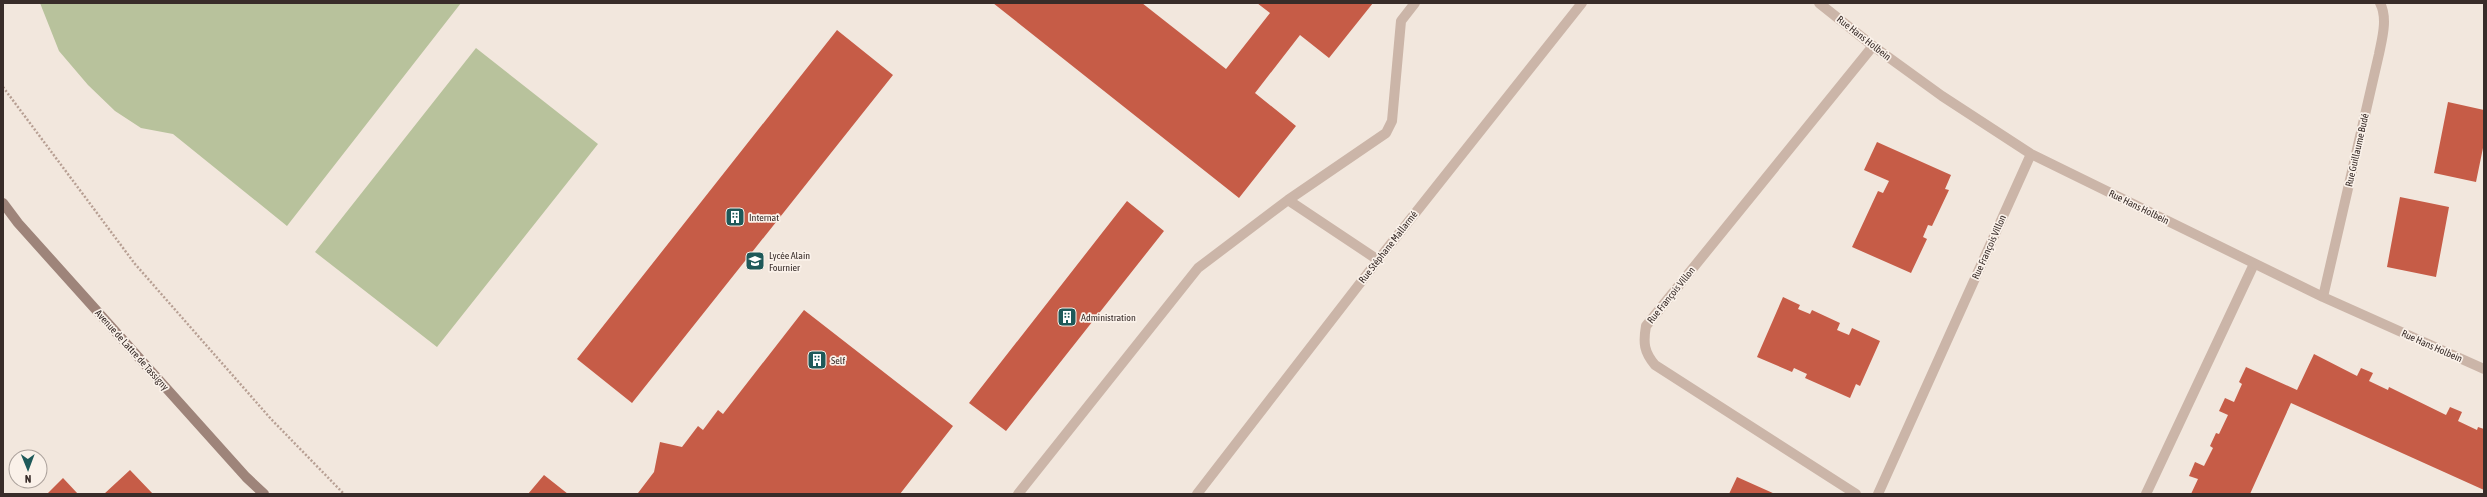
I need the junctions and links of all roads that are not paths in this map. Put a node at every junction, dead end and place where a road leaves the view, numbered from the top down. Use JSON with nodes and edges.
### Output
{"nodes":[{"id":1,"x":1415,"y":3,"type":"edge"},
{"id":2,"x":1582,"y":3,"type":"edge"},
{"id":3,"x":1819,"y":3,"type":"edge"},
{"id":4,"x":2380,"y":3,"type":"edge"},
{"id":5,"x":1873,"y":46,"type":"junction"},
{"id":6,"x":2031,"y":154,"type":"junction"},
{"id":7,"x":1288,"y":200,"type":"junction"},
{"id":8,"x":3,"y":203,"type":"edge"},
{"id":9,"x":1378,"y":260,"type":"junction"},
{"id":10,"x":2254,"y":264,"type":"junction"},
{"id":11,"x":2322,"y":297,"type":"junction"},
{"id":12,"x":2484,"y":370,"type":"edge"},
{"id":13,"x":264,"y":494,"type":"edge"},
{"id":14,"x":1018,"y":494,"type":"edge"},
{"id":15,"x":1197,"y":494,"type":"edge"},
{"id":16,"x":1856,"y":494,"type":"edge"},
{"id":17,"x":1878,"y":494,"type":"edge"},
{"id":18,"x":2146,"y":494,"type":"edge"}],
"edges":[{"from":1,"to":7,"type":"street"},
{"from":2,"to":9,"type":"street","name":"Rue Stéphane Mallarmé"},
{"from":3,"to":5,"type":"street","name":"Rue Hans Holbein"},
{"from":4,"to":11,"type":"street","name":"Rue Guillaume Budé"},
{"from":5,"to":6,"type":"street","name":"Rue Hans Holbein"},
{"from":5,"to":16,"type":"street","name":"Rue François Villon"},
{"from":6,"to":10,"type":"street","name":"Rue Hans Holbein"},
{"from":6,"to":17,"type":"street","name":"Rue François Villon"},
{"from":7,"to":9,"type":"street"},
{"from":7,"to":14,"type":"street"},
{"from":8,"to":13,"type":"main road","name":"Avenue de Lattre de Tassigny"},
{"from":9,"to":15,"type":"street","name":"Rue Stéphane Mallarmé"},
{"from":10,"to":11,"type":"street","name":"Rue Hans Holbein"},
{"from":10,"to":18,"type":"street"},
{"from":11,"to":12,"type":"street","name":"Rue Hans Holbein"}]}
